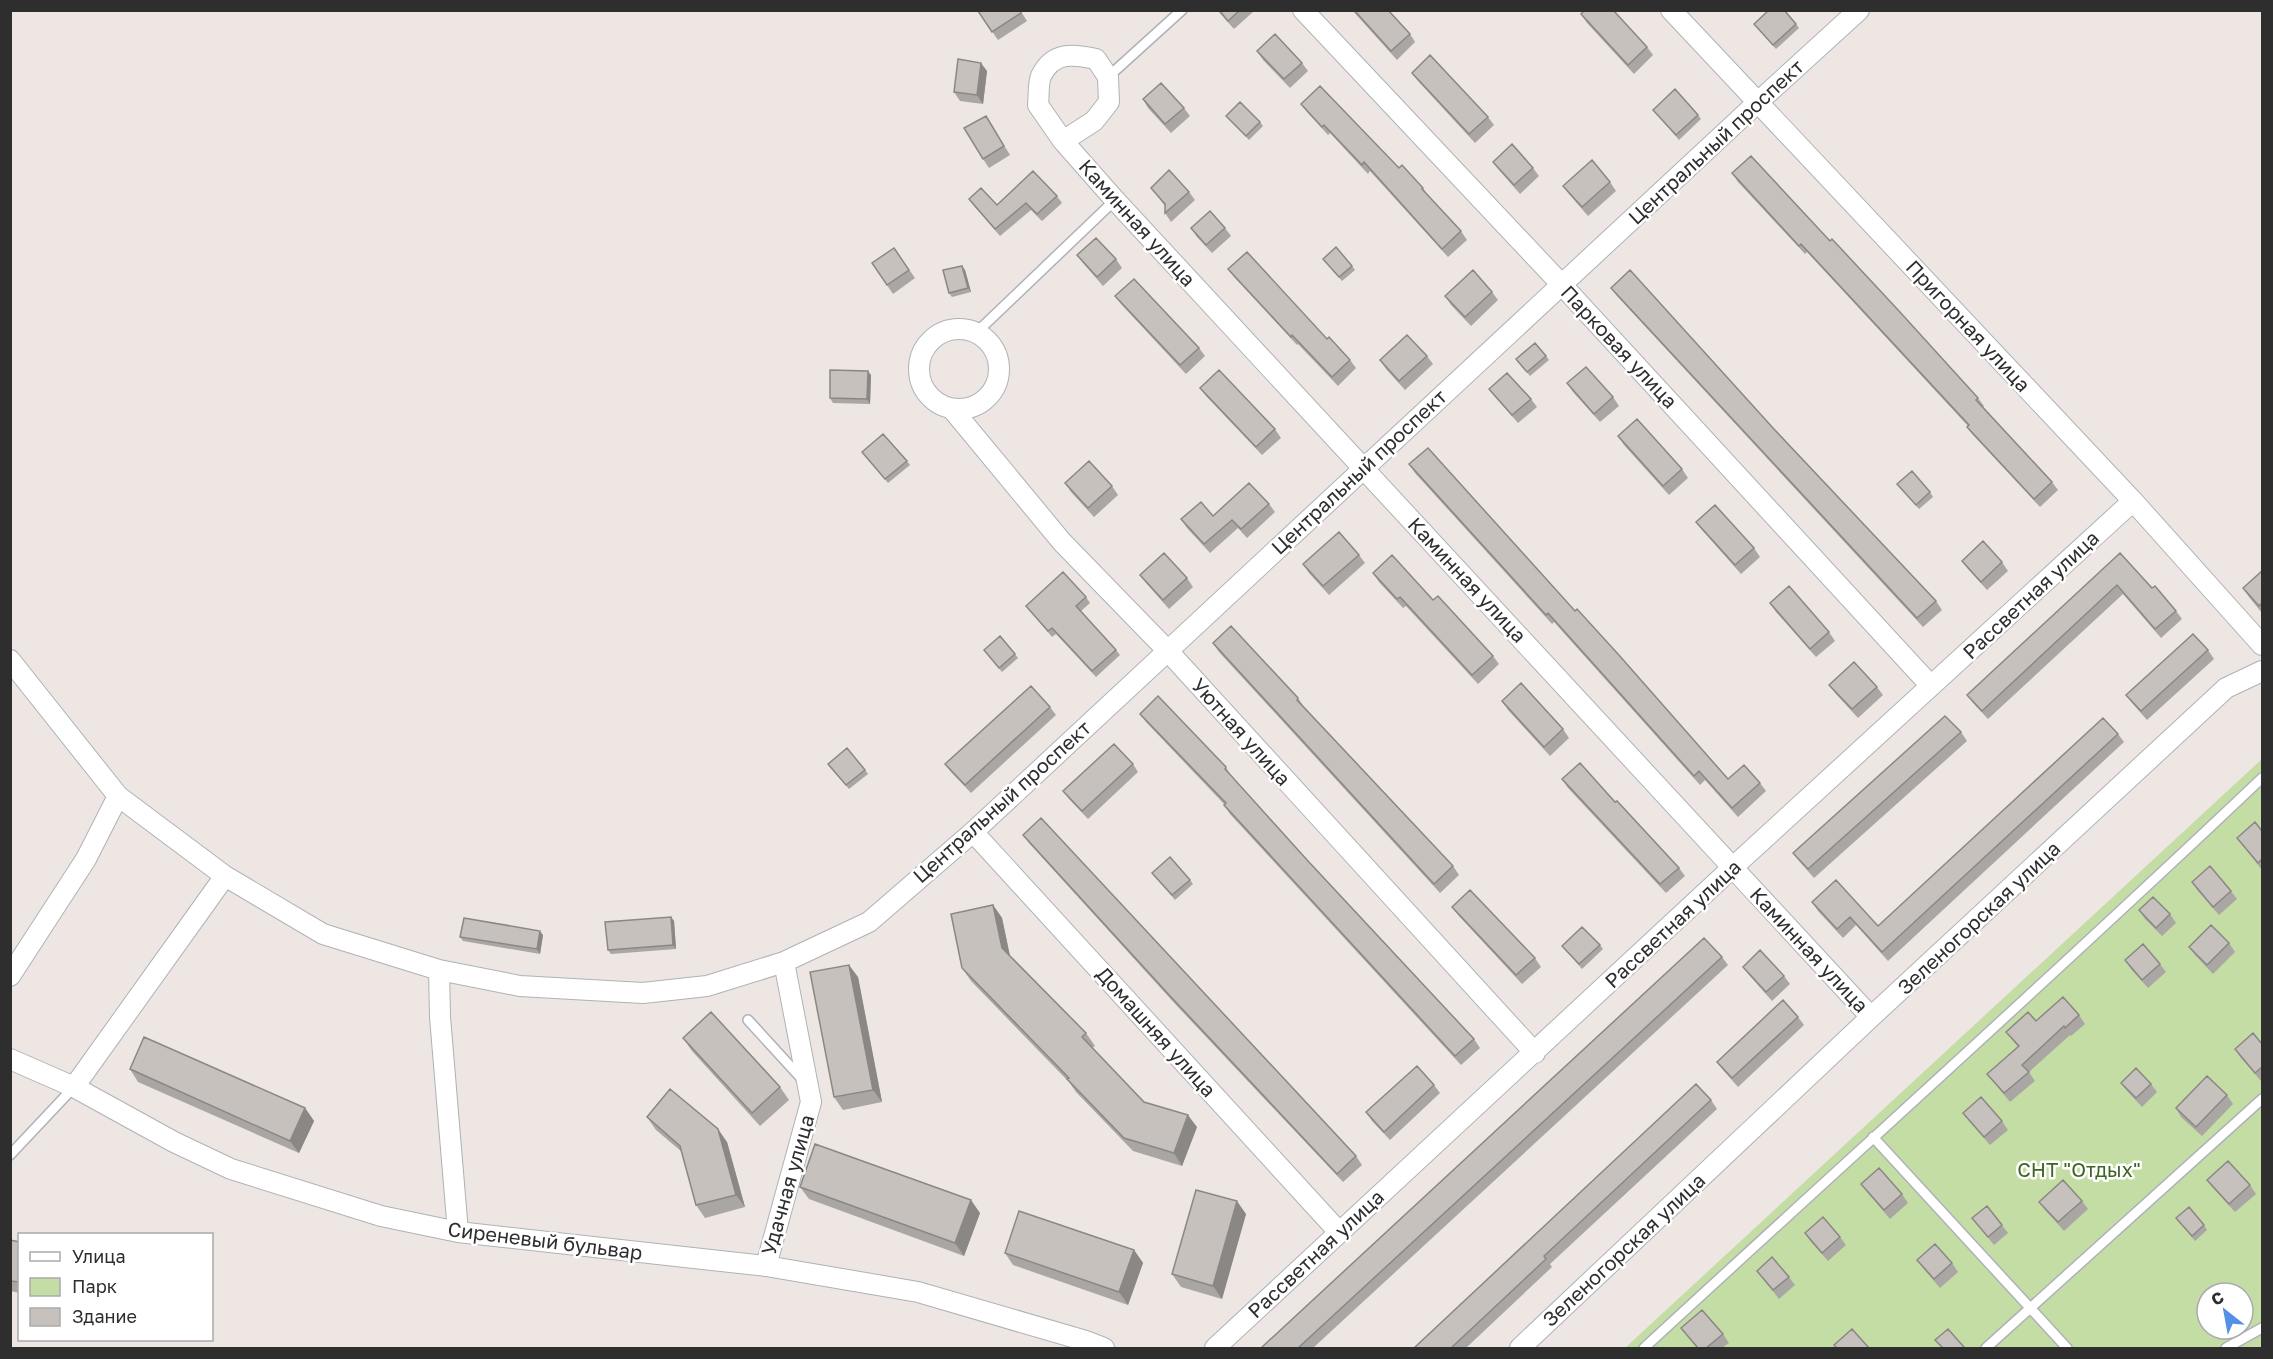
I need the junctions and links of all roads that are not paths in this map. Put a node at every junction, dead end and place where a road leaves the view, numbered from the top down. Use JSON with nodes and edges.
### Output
{"nodes":[{"id":1,"x":1182,"y":10,"type":"edge"},
{"id":2,"x":1304,"y":10,"type":"edge"},
{"id":3,"x":1671,"y":10,"type":"edge"},
{"id":4,"x":1859,"y":10,"type":"edge"},
{"id":5,"x":1108,"y":77,"type":"junction"},
{"id":6,"x":1757,"y":103,"type":"junction"},
{"id":7,"x":1063,"y":141,"type":"junction"},
{"id":8,"x":1115,"y":200,"type":"junction"},
{"id":9,"x":1562,"y":285,"type":"junction"},
{"id":10,"x":976,"y":332,"type":"junction"},
{"id":11,"x":952,"y":409,"type":"junction"},
{"id":12,"x":1364,"y":468,"type":"junction"},
{"id":13,"x":2133,"y":501,"type":"junction"},
{"id":14,"x":2262,"y":645,"type":"edge"},
{"id":15,"x":1167,"y":650,"type":"junction"},
{"id":16,"x":10,"y":660,"type":"edge"},
{"id":17,"x":2262,"y":671,"type":"edge"},
{"id":18,"x":1931,"y":686,"type":"junction"},
{"id":19,"x":2262,"y":778,"type":"edge"},
{"id":20,"x":118,"y":796,"type":"junction"},
{"id":21,"x":973,"y":832,"type":"junction"},
{"id":22,"x":1732,"y":868,"type":"junction"},
{"id":23,"x":225,"y":876,"type":"junction"},
{"id":24,"x":784,"y":962,"type":"junction"},
{"id":25,"x":439,"y":970,"type":"junction"},
{"id":26,"x":10,"y":976,"type":"edge"},
{"id":27,"x":1871,"y":1017,"type":"junction"},
{"id":28,"x":748,"y":1020,"type":"dead end"},
{"id":29,"x":1535,"y":1053,"type":"junction"},
{"id":30,"x":10,"y":1059,"type":"edge"},
{"id":31,"x":74,"y":1087,"type":"junction"},
{"id":32,"x":810,"y":1087,"type":"junction"},
{"id":33,"x":2262,"y":1099,"type":"edge"},
{"id":34,"x":1873,"y":1137,"type":"junction"},
{"id":35,"x":10,"y":1155,"type":"edge"},
{"id":36,"x":458,"y":1232,"type":"junction"},
{"id":37,"x":1340,"y":1232,"type":"junction"},
{"id":38,"x":766,"y":1266,"type":"junction"},
{"id":39,"x":2029,"y":1309,"type":"junction"},
{"id":40,"x":2262,"y":1328,"type":"edge"},
{"id":41,"x":1104,"y":1348,"type":"edge"},
{"id":42,"x":1215,"y":1348,"type":"edge"},
{"id":43,"x":1520,"y":1348,"type":"edge"},
{"id":44,"x":1644,"y":1348,"type":"edge"},
{"id":45,"x":1986,"y":1348,"type":"edge"},
{"id":46,"x":2067,"y":1348,"type":"edge"},
{"id":47,"x":2226,"y":1348,"type":"edge"}],
"edges":[{"from":1,"to":5,"type":"lane"},
{"from":2,"to":9,"type":"street","name":"Парковая улица"},
{"from":3,"to":6,"type":"street","name":"Пригорная улица"},
{"from":4,"to":6,"type":"street","name":"Центральный проспект"},
{"from":5,"to":7,"type":"street","name":"Каминная улица"},
{"from":5,"to":7,"type":"street","name":"Каминная улица"},
{"from":6,"to":9,"type":"street","name":"Центральный проспект"},
{"from":6,"to":13,"type":"street","name":"Пригорная улица"},
{"from":7,"to":8,"type":"street","name":"Каминная улица"},
{"from":8,"to":10,"type":"lane"},
{"from":8,"to":12,"type":"street","name":"Каминная улица"},
{"from":9,"to":12,"type":"street","name":"Центральный проспект"},
{"from":9,"to":18,"type":"street","name":"Парковая улица"},
{"from":10,"to":11,"type":"street"},
{"from":10,"to":11,"type":"street"},
{"from":11,"to":15,"type":"street","name":"Уютная улица"},
{"from":12,"to":15,"type":"street","name":"Центральный проспект"},
{"from":12,"to":22,"type":"street","name":"Каминная улица"},
{"from":13,"to":14,"type":"street","name":"Пригорная улица"},
{"from":13,"to":18,"type":"street","name":"Рассветная улица"},
{"from":15,"to":21,"type":"street","name":"Центральный проспект"},
{"from":15,"to":29,"type":"street","name":"Уютная улица"},
{"from":16,"to":20,"type":"street","name":"Центральный проспект"},
{"from":17,"to":27,"type":"street","name":"Зеленогорская улица"},
{"from":18,"to":22,"type":"street","name":"Рассветная улица"},
{"from":19,"to":34,"type":"lane"},
{"from":20,"to":23,"type":"street","name":"Центральный проспект"},
{"from":20,"to":26,"type":"street"},
{"from":21,"to":24,"type":"street","name":"Центральный проспект"},
{"from":21,"to":37,"type":"street","name":"Домашняя улица"},
{"from":22,"to":27,"type":"street","name":"Каминная улица"},
{"from":22,"to":29,"type":"street","name":"Рассветная улица"},
{"from":23,"to":25,"type":"street","name":"Центральный проспект"},
{"from":23,"to":31,"type":"street"},
{"from":24,"to":25,"type":"street","name":"Центральный проспект"},
{"from":24,"to":32,"type":"street","name":"Удачная улица"},
{"from":25,"to":36,"type":"street"},
{"from":27,"to":43,"type":"street","name":"Зеленогорская улица"},
{"from":28,"to":32,"type":"lane"},
{"from":29,"to":37,"type":"street","name":"Рассветная улица"},
{"from":30,"to":31,"type":"street","name":"Сиреневый бульвар"},
{"from":31,"to":35,"type":"lane"},
{"from":31,"to":36,"type":"street","name":"Сиреневый бульвар"},
{"from":32,"to":38,"type":"street","name":"Удачная улица"},
{"from":33,"to":39,"type":"lane"},
{"from":34,"to":39,"type":"lane"},
{"from":34,"to":44,"type":"lane"},
{"from":36,"to":38,"type":"street","name":"Сиреневый бульвар"},
{"from":37,"to":42,"type":"street","name":"Рассветная улица"},
{"from":38,"to":41,"type":"street","name":"Сиреневый бульвар"},
{"from":39,"to":45,"type":"lane"},
{"from":39,"to":46,"type":"lane"},
{"from":40,"to":47,"type":"lane"}]}
